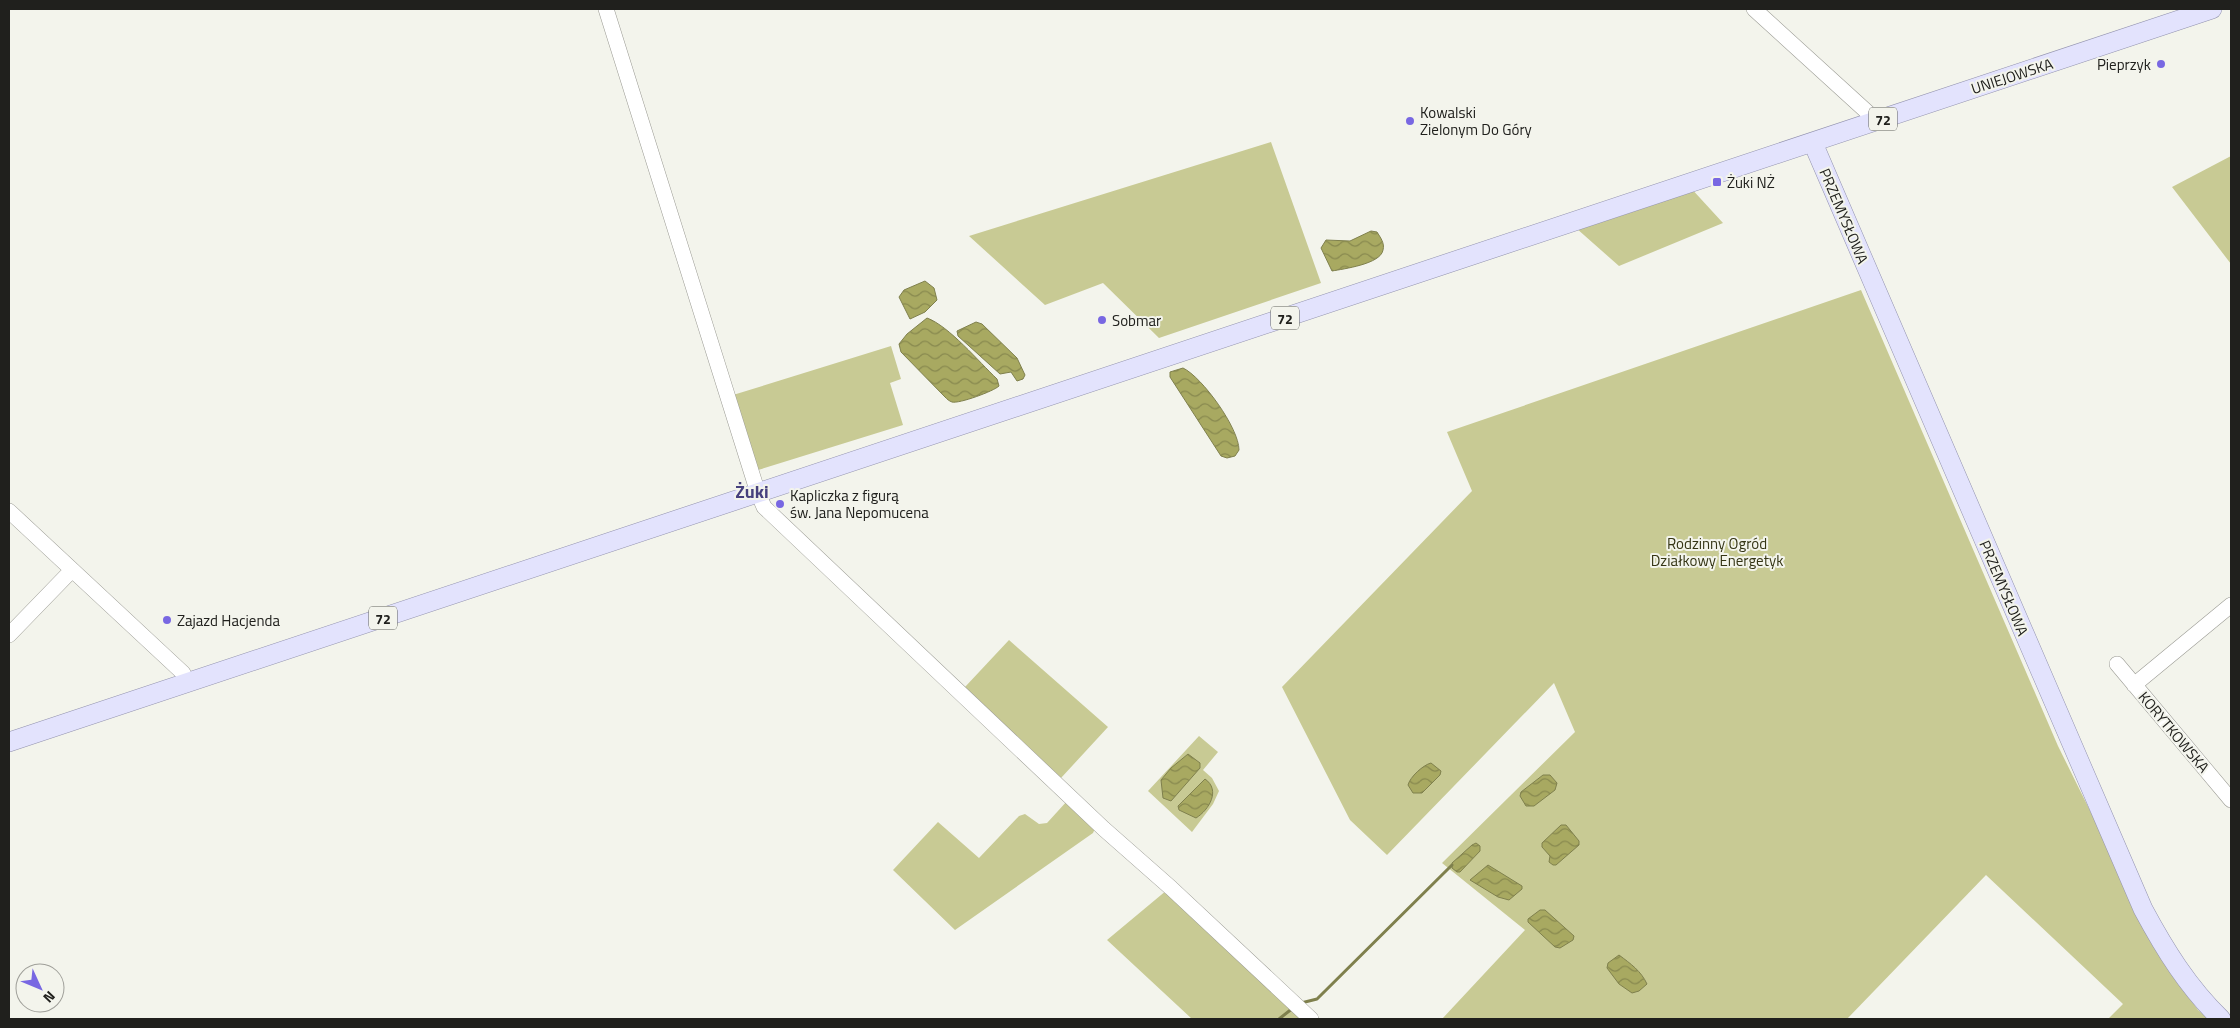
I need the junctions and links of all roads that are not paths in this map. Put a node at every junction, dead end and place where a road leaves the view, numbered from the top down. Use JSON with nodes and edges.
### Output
{"nodes":[{"id":1,"x":606,"y":9,"type":"edge"},
{"id":2,"x":1754,"y":9,"type":"edge"},
{"id":3,"x":2212,"y":9,"type":"edge"},
{"id":4,"x":1877,"y":121,"type":"junction"},
{"id":5,"x":1813,"y":143,"type":"junction"},
{"id":6,"x":758,"y":493,"type":"junction"},
{"id":7,"x":9,"y":511,"type":"edge"},
{"id":8,"x":72,"y":570,"type":"junction"},
{"id":9,"x":2231,"y":605,"type":"edge"},
{"id":10,"x":9,"y":635,"type":"edge"},
{"id":11,"x":2117,"y":664,"type":"dead end"},
{"id":12,"x":187,"y":683,"type":"junction"},
{"id":13,"x":2134,"y":685,"type":"junction"},
{"id":14,"x":9,"y":742,"type":"edge"},
{"id":15,"x":2231,"y":800,"type":"edge"},
{"id":16,"x":1312,"y":1019,"type":"edge"},
{"id":17,"x":2221,"y":1019,"type":"edge"}],
"edges":[{"from":1,"to":6,"type":"street"},
{"from":2,"to":4,"type":"street"},
{"from":3,"to":4,"type":"main road","name":"UNIEJOWSKA","number":"72"},
{"from":4,"to":5,"type":"main road","name":"UNIEJOWSKA","number":"72"},
{"from":5,"to":6,"type":"main road","number":"72"},
{"from":5,"to":17,"type":"main road","name":"PRZEMYSŁOWA"},
{"from":6,"to":12,"type":"main road","number":"72"},
{"from":6,"to":16,"type":"street"},
{"from":7,"to":8,"type":"street"},
{"from":8,"to":10,"type":"street"},
{"from":8,"to":12,"type":"street"},
{"from":9,"to":13,"type":"street"},
{"from":11,"to":13,"type":"street","name":"KORYTKOWSKA"},
{"from":12,"to":14,"type":"main road","number":"72"},
{"from":13,"to":15,"type":"street","name":"KORYTKOWSKA"}]}
